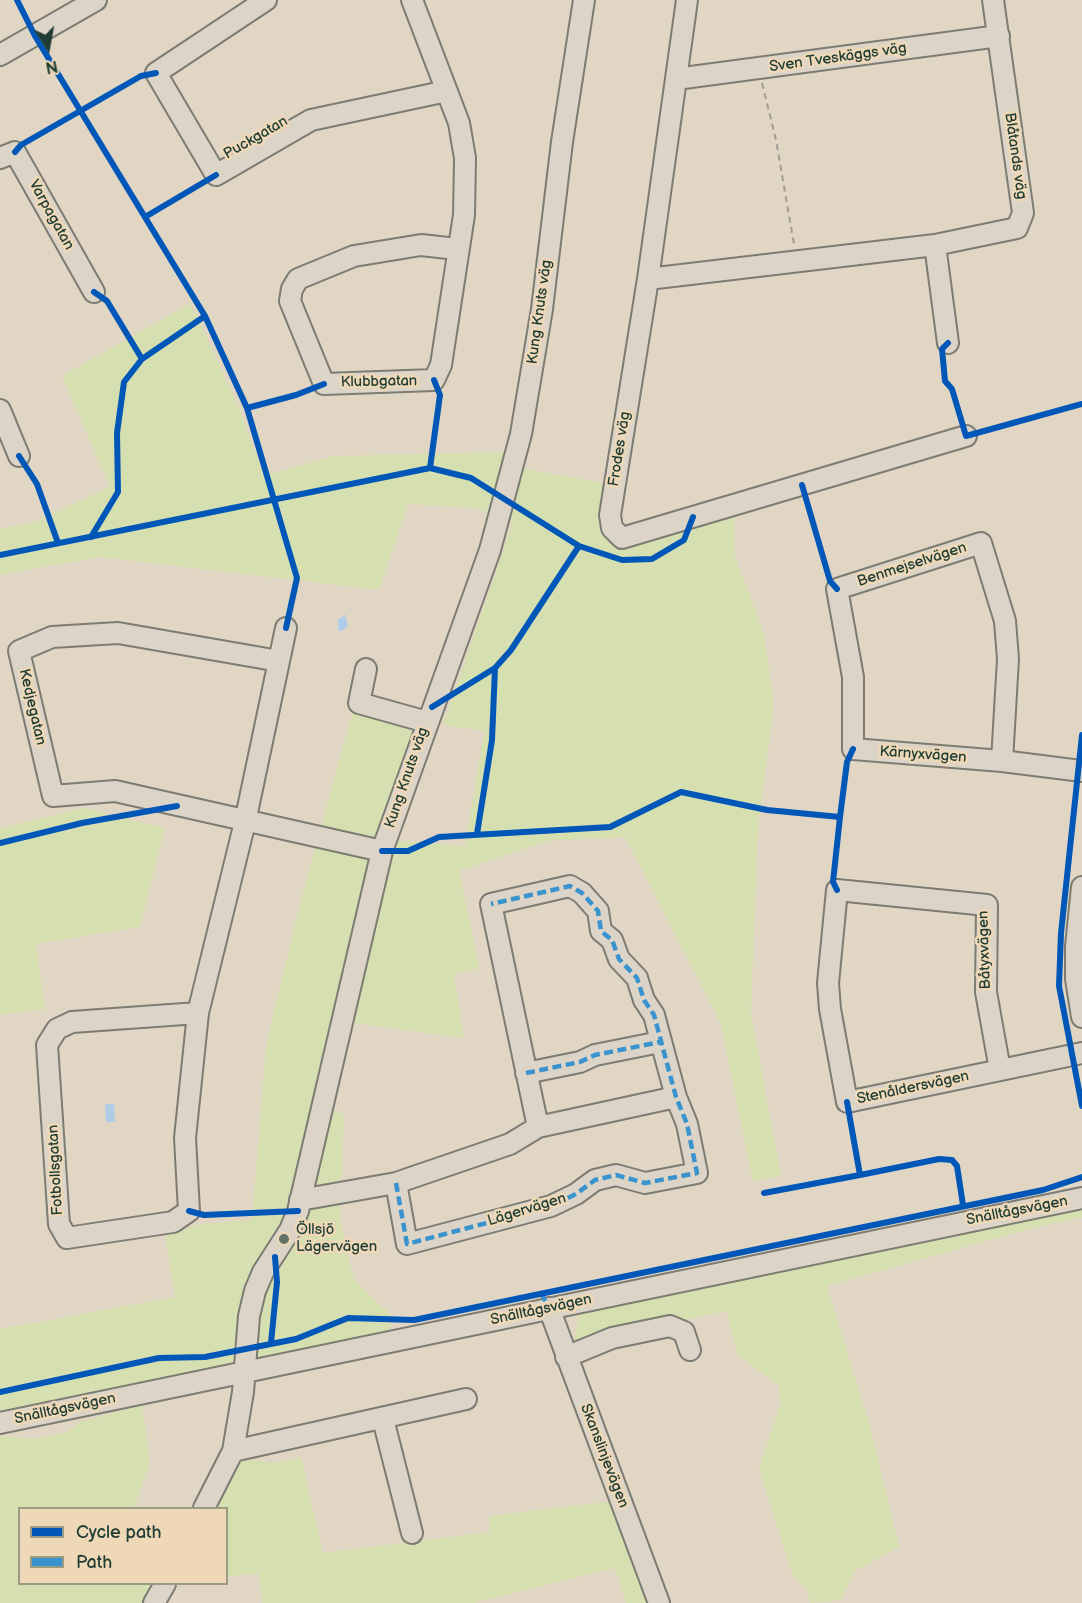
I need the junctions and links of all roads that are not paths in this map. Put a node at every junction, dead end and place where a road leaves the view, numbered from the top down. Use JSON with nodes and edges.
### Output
{"nodes":[{"id":1,"x":96,"y":0,"type":"edge"},
{"id":2,"x":266,"y":0,"type":"edge"},
{"id":3,"x":412,"y":0,"type":"edge"},
{"id":4,"x":584,"y":0,"type":"edge"},
{"id":5,"x":687,"y":0,"type":"edge"},
{"id":6,"x":993,"y":0,"type":"edge"},
{"id":7,"x":999,"y":36,"type":"junction"},
{"id":8,"x":0,"y":56,"type":"edge"},
{"id":9,"x":676,"y":80,"type":"junction"},
{"id":10,"x":447,"y":91,"type":"junction"},
{"id":11,"x":0,"y":158,"type":"edge"},
{"id":12,"x":935,"y":245,"type":"junction"},
{"id":13,"x":457,"y":249,"type":"junction"},
{"id":14,"x":648,"y":279,"type":"junction"},
{"id":15,"x":94,"y":292,"type":"dead end"},
{"id":16,"x":948,"y":344,"type":"dead end"},
{"id":17,"x":0,"y":410,"type":"edge"},
{"id":18,"x":966,"y":436,"type":"dead end"},
{"id":19,"x":19,"y":456,"type":"dead end"},
{"id":20,"x":837,"y":589,"type":"joint"},
{"id":21,"x":286,"y":627,"type":"dead end"},
{"id":22,"x":279,"y":661,"type":"junction"},
{"id":23,"x":366,"y":669,"type":"dead end"},
{"id":24,"x":427,"y":722,"type":"junction"},
{"id":25,"x":1002,"y":761,"type":"junction"},
{"id":26,"x":1082,"y":771,"type":"edge"},
{"id":27,"x":245,"y":822,"type":"junction"},
{"id":28,"x":382,"y":851,"type":"junction"},
{"id":29,"x":1082,"y":887,"type":"edge"},
{"id":30,"x":837,"y":890,"type":"joint"},
{"id":31,"x":198,"y":1013,"type":"junction"},
{"id":32,"x":1082,"y":1017,"type":"edge"},
{"id":33,"x":660,"y":1042,"type":"junction"},
{"id":34,"x":1082,"y":1053,"type":"edge"},
{"id":35,"x":1000,"y":1070,"type":"junction"},
{"id":36,"x":526,"y":1073,"type":"junction"},
{"id":37,"x":676,"y":1097,"type":"junction"},
{"id":38,"x":538,"y":1126,"type":"junction"},
{"id":39,"x":396,"y":1183,"type":"junction"},
{"id":40,"x":1082,"y":1198,"type":"edge"},
{"id":41,"x":300,"y":1200,"type":"junction"},
{"id":42,"x":549,"y":1308,"type":"junction"},
{"id":43,"x":690,"y":1350,"type":"dead end"},
{"id":44,"x":566,"y":1358,"type":"junction"},
{"id":45,"x":244,"y":1372,"type":"junction"},
{"id":46,"x":465,"y":1399,"type":"dead end"},
{"id":47,"x":383,"y":1419,"type":"junction"},
{"id":48,"x":0,"y":1423,"type":"edge"},
{"id":49,"x":233,"y":1451,"type":"junction"},
{"id":50,"x":205,"y":1507,"type":"edge"},
{"id":51,"x":412,"y":1533,"type":"dead end"},
{"id":52,"x":164,"y":1585,"type":"edge"},
{"id":53,"x":154,"y":1603,"type":"edge"},
{"id":54,"x":659,"y":1603,"type":"edge"}],
"edges":[{"from":1,"to":8,"type":"street"},
{"from":2,"to":10,"type":"street","name":"Puckgatan"},
{"from":3,"to":10,"type":"street","name":"Klubbgatan"},
{"from":4,"to":24,"type":"street","name":"Kung Knuts väg"},
{"from":5,"to":9,"type":"street","name":"Frodes väg"},
{"from":6,"to":7,"type":"street","name":"Blåtands väg"},
{"from":7,"to":9,"type":"street","name":"Sven Tveskäggs väg"},
{"from":7,"to":12,"type":"street","name":"Blåtands väg"},
{"from":9,"to":14,"type":"street","name":"Frodes väg"},
{"from":10,"to":13,"type":"street","name":"Klubbgatan"},
{"from":11,"to":15,"type":"street","name":"Varpagatan"},
{"from":12,"to":14,"type":"street","name":"Blåtands väg"},
{"from":12,"to":16,"type":"street"},
{"from":13,"to":13,"type":"street","name":"Klubbgatan"},
{"from":14,"to":18,"type":"street","name":"Frodes väg"},
{"from":17,"to":19,"type":"street"},
{"from":20,"to":25,"type":"street","name":"Kärnyxvägen"},
{"from":20,"to":25,"type":"street","name":"Benmejselvägen"},
{"from":21,"to":22,"type":"street"},
{"from":22,"to":27,"type":"street"},
{"from":22,"to":27,"type":"street","name":"Kedjegatan"},
{"from":23,"to":24,"type":"street"},
{"from":24,"to":28,"type":"street","name":"Kung Knuts väg"},
{"from":25,"to":26,"type":"street","name":"Kärnyxvägen"},
{"from":27,"to":28,"type":"street","name":"Kedjegatan"},
{"from":27,"to":31,"type":"street","name":"Fotbollsgatan"},
{"from":28,"to":41,"type":"street","name":"Kung Knuts väg"},
{"from":29,"to":32,"type":"street"},
{"from":30,"to":35,"type":"street","name":"Båtyxvägen"},
{"from":30,"to":35,"type":"street","name":"Stenåldersvägen"},
{"from":31,"to":31,"type":"street","name":"Fotbollsgatan"},
{"from":33,"to":36,"type":"street"},
{"from":33,"to":36,"type":"street","name":"Lägervägen"},
{"from":33,"to":37,"type":"street","name":"Lägervägen"},
{"from":34,"to":35,"type":"street","name":"Stenåldersvägen"},
{"from":36,"to":38,"type":"street","name":"Lägervägen"},
{"from":37,"to":38,"type":"street"},
{"from":37,"to":39,"type":"street","name":"Lägervägen"},
{"from":38,"to":39,"type":"street"},
{"from":39,"to":41,"type":"street"},
{"from":40,"to":42,"type":"street","name":"Snälltågsvägen"},
{"from":41,"to":45,"type":"street","name":"Kung Knuts väg"},
{"from":42,"to":44,"type":"street","name":"Skanslinjevägen"},
{"from":42,"to":45,"type":"street","name":"Snälltågsvägen"},
{"from":43,"to":44,"type":"street"},
{"from":44,"to":54,"type":"street","name":"Skanslinjevägen"},
{"from":45,"to":48,"type":"street","name":"Snälltågsvägen"},
{"from":45,"to":49,"type":"street","name":"Kung Knuts väg"},
{"from":46,"to":47,"type":"street"},
{"from":47,"to":49,"type":"street"},
{"from":47,"to":51,"type":"street"},
{"from":49,"to":50,"type":"street","name":"Kung Knuts väg"},
{"from":52,"to":53,"type":"street"}]}
